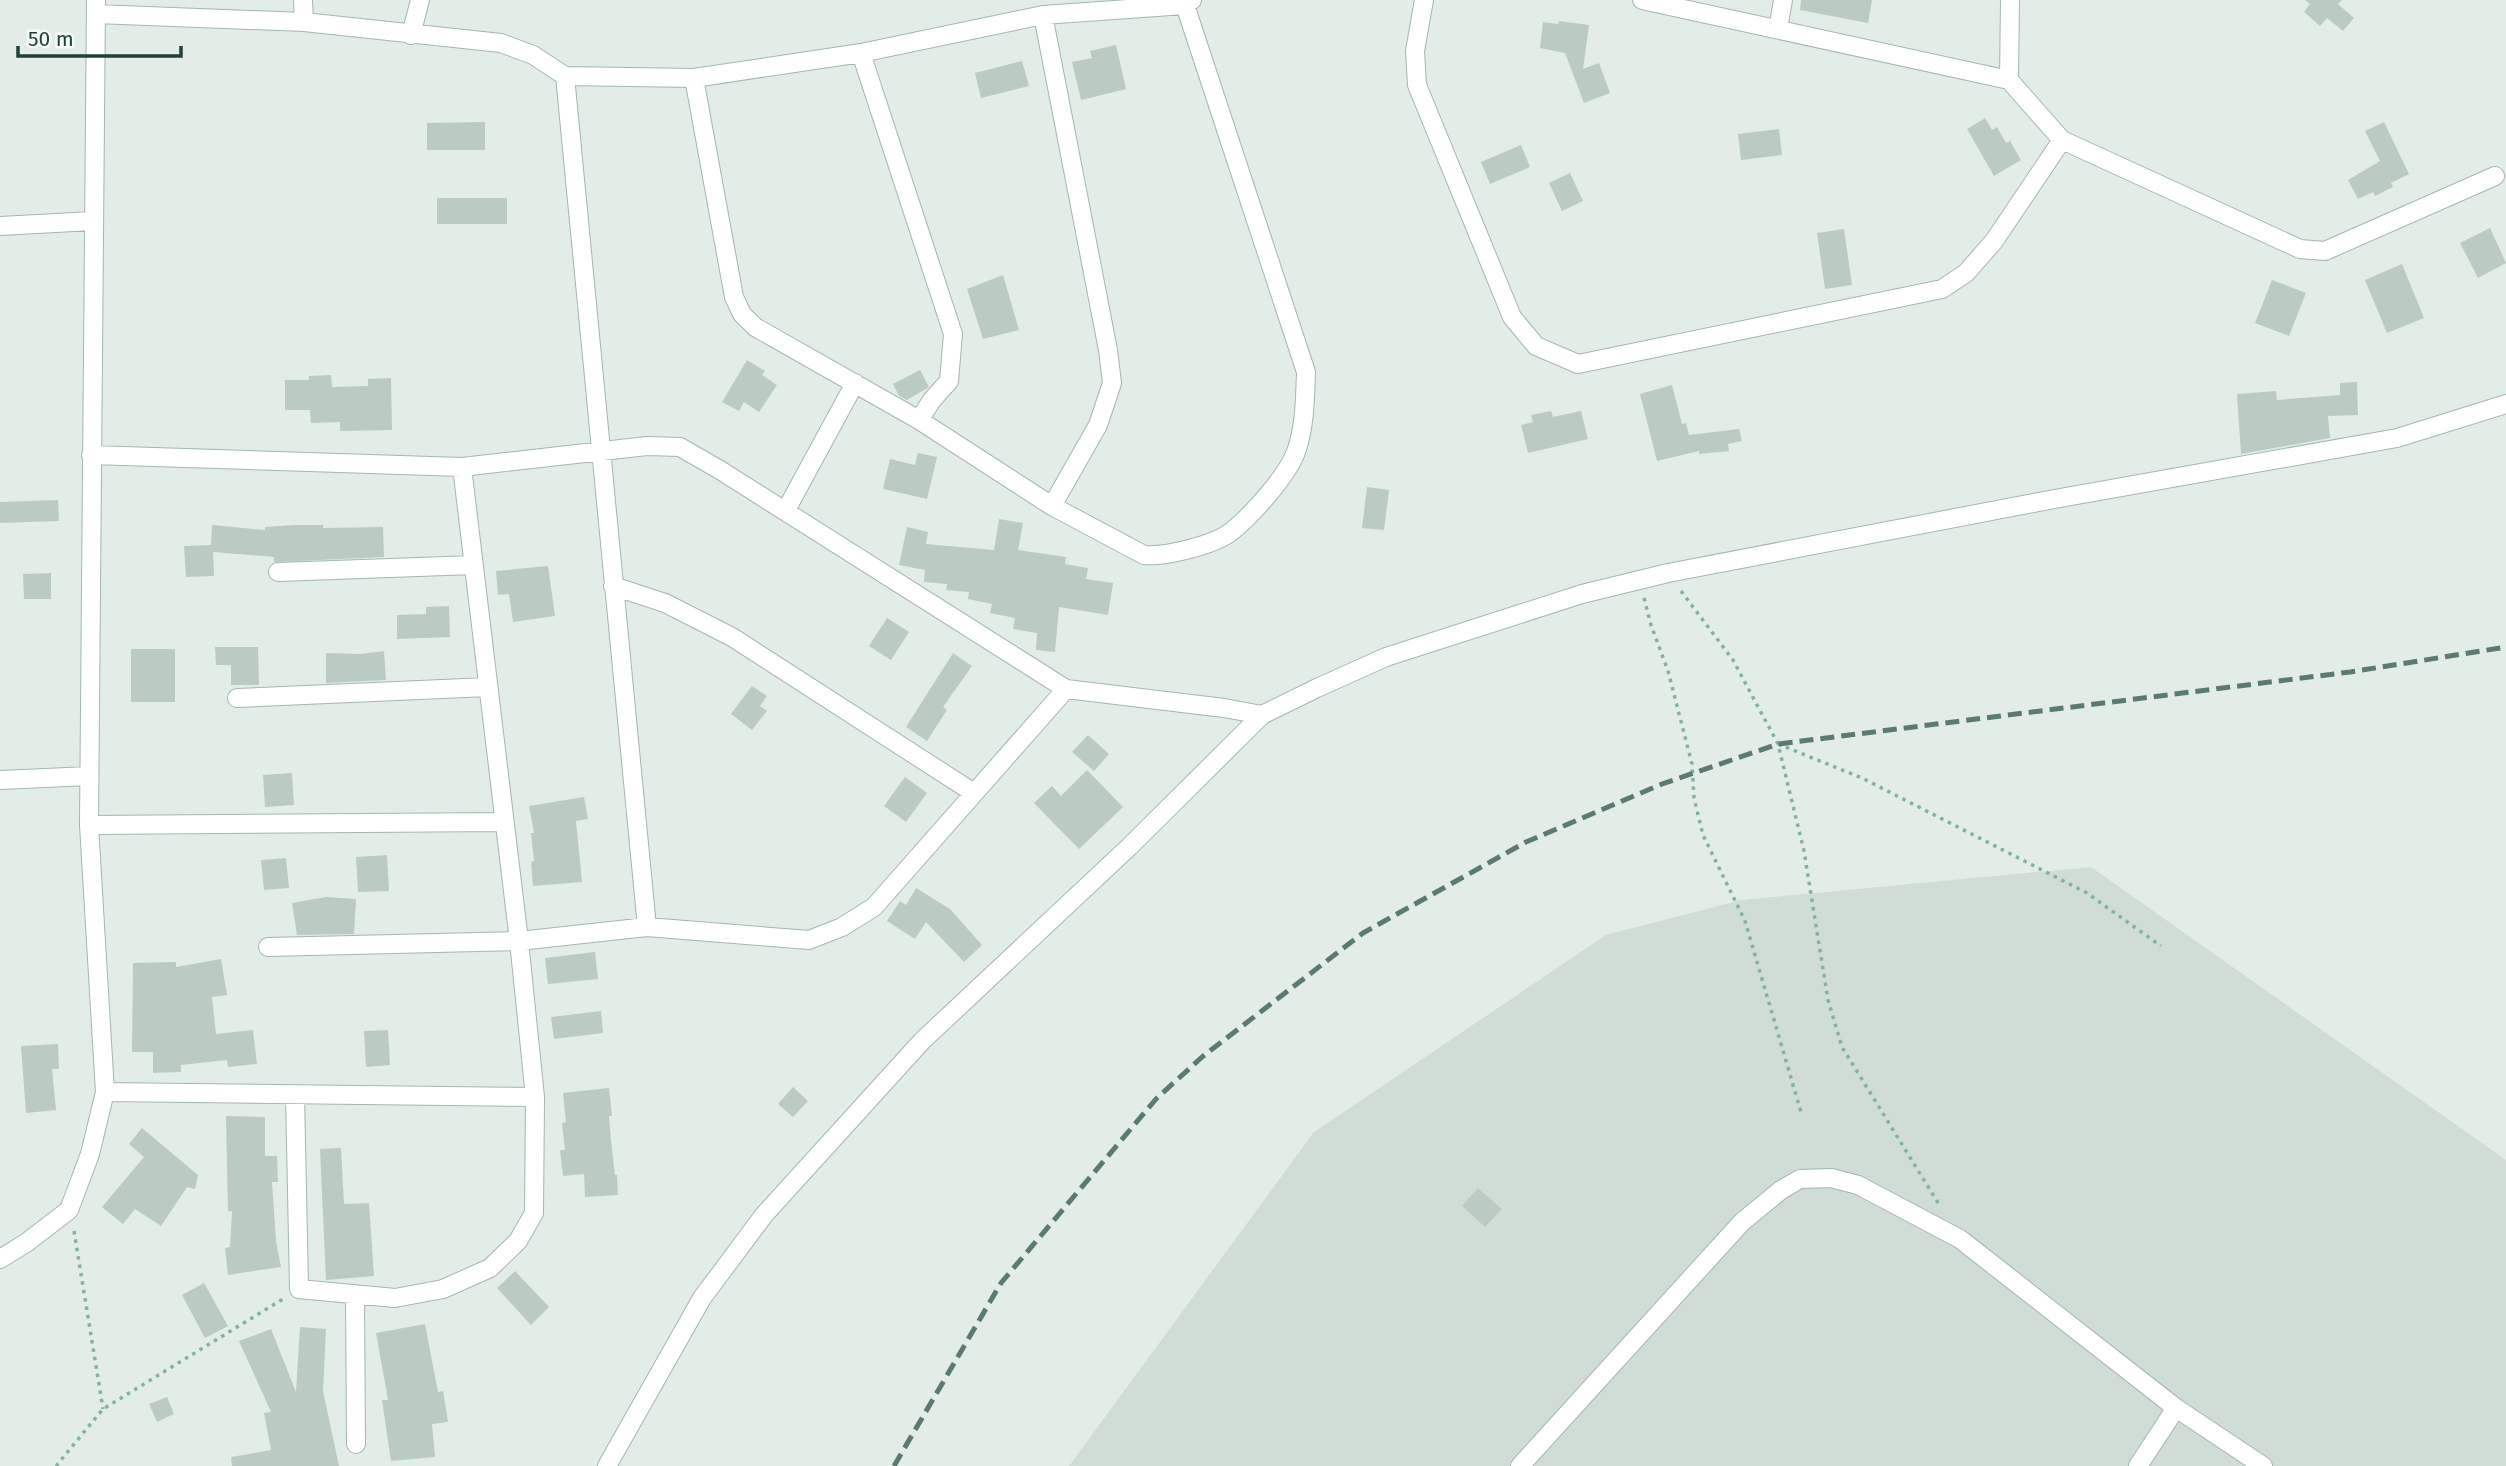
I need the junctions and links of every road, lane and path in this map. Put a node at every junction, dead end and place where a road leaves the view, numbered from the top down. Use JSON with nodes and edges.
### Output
{"nodes":[{"id":1,"x":303,"y":0,"type":"edge"},
{"id":2,"x":420,"y":0,"type":"edge"},
{"id":3,"x":1424,"y":0,"type":"edge"},
{"id":4,"x":1642,"y":0,"type":"edge"},
{"id":5,"x":1783,"y":0,"type":"edge"},
{"id":6,"x":2010,"y":0,"type":"edge"},
{"id":7,"x":1189,"y":2,"type":"edge"},
{"id":8,"x":96,"y":7,"type":"edge"},
{"id":9,"x":1043,"y":15,"type":"junction"},
{"id":10,"x":304,"y":22,"type":"junction"},
{"id":11,"x":1778,"y":29,"type":"junction"},
{"id":12,"x":411,"y":35,"type":"junction"},
{"id":13,"x":861,"y":52,"type":"junction"},
{"id":14,"x":565,"y":76,"type":"junction"},
{"id":15,"x":694,"y":78,"type":"junction"},
{"id":16,"x":2009,"y":80,"type":"junction"},
{"id":17,"x":2062,"y":140,"type":"junction"},
{"id":18,"x":2495,"y":176,"type":"dead end"},
{"id":19,"x":93,"y":221,"type":"junction"},
{"id":20,"x":0,"y":226,"type":"edge"},
{"id":21,"x":855,"y":383,"type":"junction"},
{"id":22,"x":2506,"y":404,"type":"edge"},
{"id":23,"x":919,"y":420,"type":"junction"},
{"id":24,"x":600,"y":451,"type":"junction"},
{"id":25,"x":91,"y":454,"type":"junction"},
{"id":26,"x":462,"y":467,"type":"junction"},
{"id":27,"x":1052,"y":506,"type":"junction"},
{"id":28,"x":786,"y":510,"type":"junction"},
{"id":29,"x":474,"y":565,"type":"junction"},
{"id":30,"x":278,"y":572,"type":"dead end"},
{"id":31,"x":1668,"y":573,"type":"junction"},
{"id":32,"x":614,"y":586,"type":"junction"},
{"id":33,"x":488,"y":687,"type":"junction"},
{"id":34,"x":1066,"y":689,"type":"junction"},
{"id":35,"x":237,"y":698,"type":"dead end"},
{"id":36,"x":1262,"y":715,"type":"junction"},
{"id":37,"x":1778,"y":744,"type":"junction"},
{"id":38,"x":89,"y":775,"type":"junction"},
{"id":39,"x":0,"y":780,"type":"edge"},
{"id":40,"x":974,"y":793,"type":"junction"},
{"id":41,"x":505,"y":822,"type":"junction"},
{"id":42,"x":89,"y":825,"type":"junction"},
{"id":43,"x":647,"y":927,"type":"junction"},
{"id":44,"x":519,"y":941,"type":"junction"},
{"id":45,"x":2161,"y":946,"type":"dead end"},
{"id":46,"x":268,"y":947,"type":"dead end"},
{"id":47,"x":105,"y":1093,"type":"junction"},
{"id":48,"x":295,"y":1094,"type":"junction"},
{"id":49,"x":535,"y":1097,"type":"junction"},
{"id":50,"x":1801,"y":1112,"type":"dead end"},
{"id":51,"x":69,"y":1210,"type":"junction"},
{"id":52,"x":1960,"y":1240,"type":"junction"},
{"id":53,"x":0,"y":1259,"type":"edge"},
{"id":54,"x":299,"y":1289,"type":"junction"},
{"id":55,"x":355,"y":1294,"type":"junction"},
{"id":56,"x":2176,"y":1408,"type":"junction"},
{"id":57,"x":103,"y":1409,"type":"junction"},
{"id":58,"x":356,"y":1444,"type":"dead end"},
{"id":59,"x":56,"y":1466,"type":"edge"},
{"id":60,"x":607,"y":1466,"type":"edge"},
{"id":61,"x":1520,"y":1466,"type":"edge"},
{"id":62,"x":2138,"y":1466,"type":"edge"},
{"id":63,"x":2263,"y":1466,"type":"edge"}],
"edges":[{"from":1,"to":10,"type":"street"},
{"from":2,"to":12,"type":"street"},
{"from":3,"to":17,"type":"street"},
{"from":4,"to":11,"type":"street"},
{"from":5,"to":11,"type":"street"},
{"from":6,"to":16,"type":"street"},
{"from":7,"to":9,"type":"street"},
{"from":7,"to":27,"type":"street"},
{"from":8,"to":10,"type":"street"},
{"from":8,"to":19,"type":"street"},
{"from":9,"to":13,"type":"street"},
{"from":9,"to":27,"type":"street"},
{"from":10,"to":12,"type":"street"},
{"from":11,"to":16,"type":"street"},
{"from":12,"to":14,"type":"street"},
{"from":13,"to":15,"type":"street"},
{"from":13,"to":23,"type":"street"},
{"from":14,"to":15,"type":"street"},
{"from":14,"to":24,"type":"street"},
{"from":15,"to":21,"type":"street"},
{"from":16,"to":17,"type":"street"},
{"from":17,"to":18,"type":"street"},
{"from":19,"to":20,"type":"street"},
{"from":19,"to":25,"type":"street"},
{"from":21,"to":23,"type":"street"},
{"from":21,"to":28,"type":"street"},
{"from":22,"to":31,"type":"street"},
{"from":23,"to":27,"type":"street"},
{"from":24,"to":26,"type":"street"},
{"from":24,"to":28,"type":"street"},
{"from":24,"to":32,"type":"street"},
{"from":25,"to":26,"type":"street"},
{"from":25,"to":38,"type":"street"},
{"from":26,"to":29,"type":"street"},
{"from":28,"to":34,"type":"street"},
{"from":29,"to":30,"type":"street"},
{"from":29,"to":33,"type":"street"},
{"from":31,"to":36,"type":"street"},
{"from":31,"to":37,"type":"path"},
{"from":31,"to":50,"type":"path"},
{"from":32,"to":40,"type":"street"},
{"from":32,"to":43,"type":"street"},
{"from":33,"to":35,"type":"street"},
{"from":33,"to":41,"type":"street"},
{"from":34,"to":36,"type":"street"},
{"from":34,"to":40,"type":"street"},
{"from":36,"to":60,"type":"street"},
{"from":37,"to":45,"type":"path"},
{"from":37,"to":52,"type":"path"},
{"from":38,"to":39,"type":"street"},
{"from":38,"to":42,"type":"street"},
{"from":40,"to":43,"type":"street"},
{"from":41,"to":42,"type":"street"},
{"from":41,"to":44,"type":"street"},
{"from":42,"to":47,"type":"street"},
{"from":43,"to":44,"type":"street"},
{"from":44,"to":46,"type":"street"},
{"from":44,"to":49,"type":"street"},
{"from":47,"to":48,"type":"street"},
{"from":47,"to":51,"type":"street"},
{"from":48,"to":49,"type":"street"},
{"from":48,"to":54,"type":"street"},
{"from":49,"to":55,"type":"street"},
{"from":51,"to":53,"type":"street"},
{"from":51,"to":57,"type":"path"},
{"from":52,"to":56,"type":"street"},
{"from":52,"to":61,"type":"street"},
{"from":54,"to":55,"type":"street"},
{"from":54,"to":57,"type":"path"},
{"from":55,"to":58,"type":"street"},
{"from":56,"to":62,"type":"street"},
{"from":56,"to":63,"type":"street"},
{"from":57,"to":59,"type":"path"}]}
